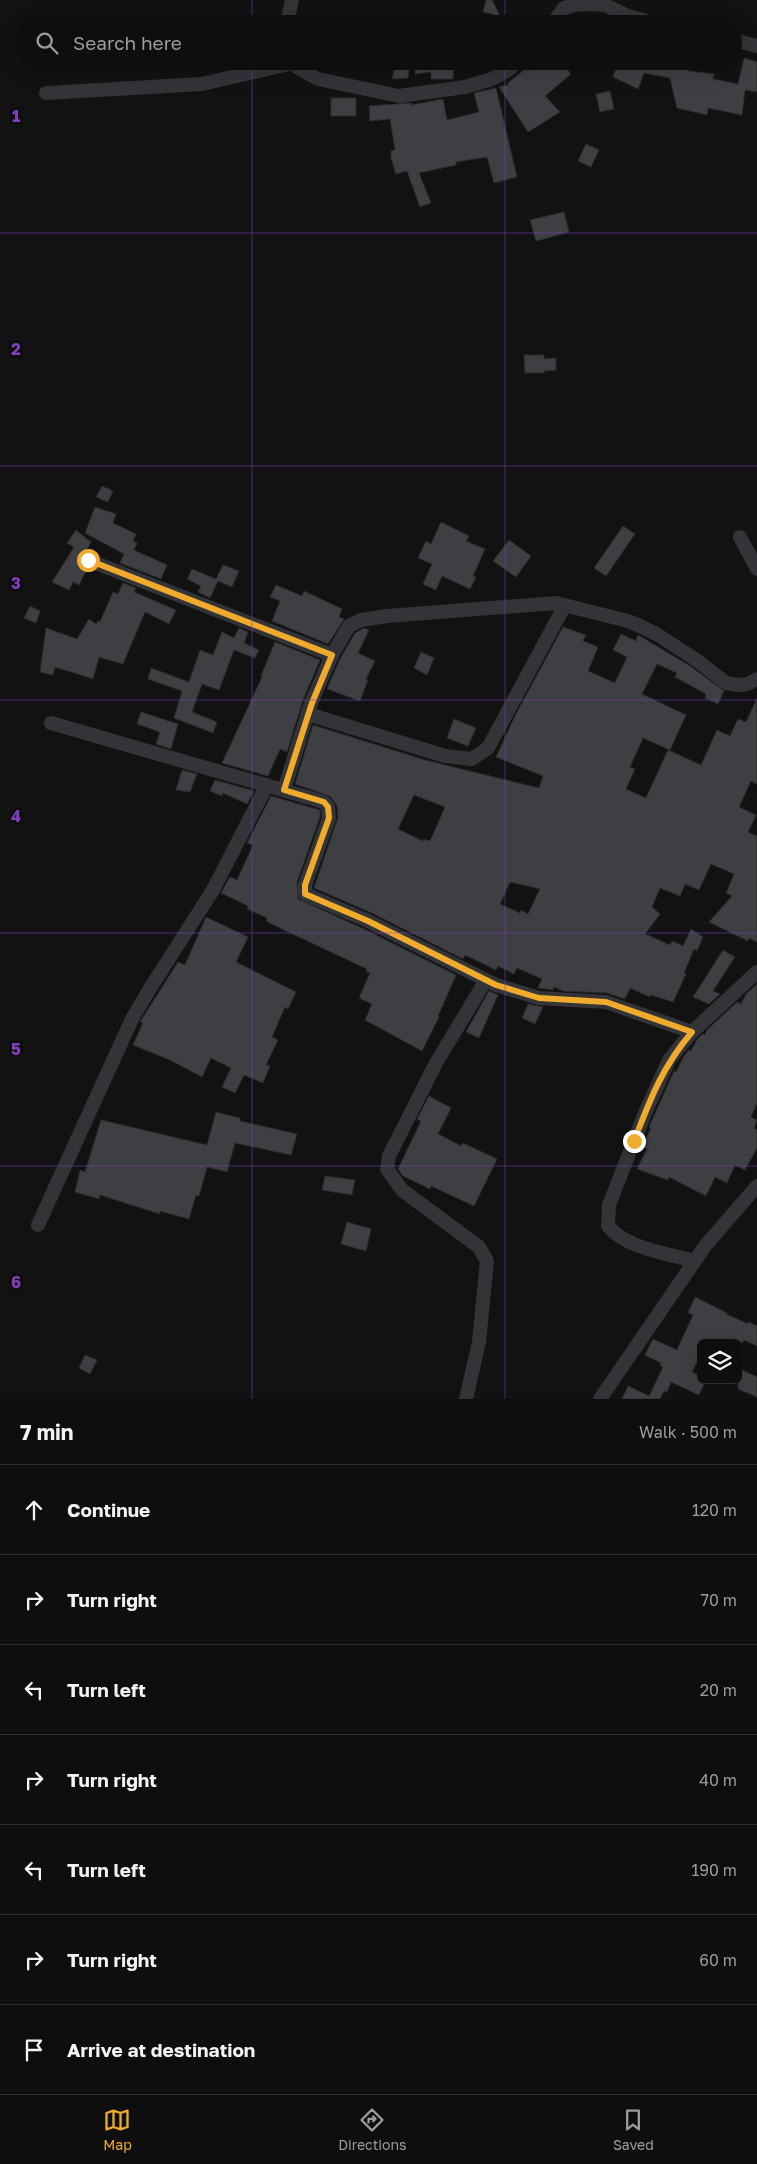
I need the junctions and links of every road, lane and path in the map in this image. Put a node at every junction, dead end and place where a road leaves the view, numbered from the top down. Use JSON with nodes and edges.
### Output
{"nodes":[{"id":1,"x":292,"y":0,"type":"edge"},
{"id":2,"x":288,"y":15,"type":"edge"},
{"id":3,"x":559,"y":15,"type":"edge"},
{"id":4,"x":626,"y":15,"type":"edge"},
{"id":5,"x":742,"y":42,"type":"edge"},
{"id":6,"x":757,"y":46,"type":"edge"},
{"id":7,"x":259,"y":70,"type":"edge"},
{"id":8,"x":304,"y":70,"type":"edge"},
{"id":9,"x":508,"y":70,"type":"edge"},
{"id":10,"x":46,"y":93,"type":"dead end"},
{"id":11,"x":740,"y":537,"type":"dead end"},
{"id":12,"x":88,"y":560,"type":"dead end"},
{"id":13,"x":757,"y":569,"type":"edge"},
{"id":14,"x":565,"y":605,"type":"junction"},
{"id":15,"x":332,"y":655,"type":"junction"},
{"id":16,"x":757,"y":679,"type":"edge"},
{"id":17,"x":308,"y":714,"type":"junction"},
{"id":18,"x":51,"y":723,"type":"dead end"},
{"id":19,"x":267,"y":785,"type":"junction"},
{"id":20,"x":284,"y":790,"type":"junction"},
{"id":21,"x":757,"y":972,"type":"edge"},
{"id":22,"x":486,"y":980,"type":"junction"},
{"id":23,"x":692,"y":1032,"type":"junction"},
{"id":24,"x":757,"y":1186,"type":"edge"},
{"id":25,"x":38,"y":1225,"type":"dead end"},
{"id":26,"x":694,"y":1261,"type":"junction"},
{"id":27,"x":466,"y":1399,"type":"edge"},
{"id":28,"x":600,"y":1399,"type":"edge"}],
"edges":[{"from":1,"to":2,"type":"street"},
{"from":3,"to":4,"type":"street"},
{"from":5,"to":6,"type":"street"},
{"from":7,"to":10,"type":"street"},
{"from":8,"to":9,"type":"street"},
{"from":11,"to":13,"type":"street"},
{"from":12,"to":15,"type":"street"},
{"from":14,"to":15,"type":"street"},
{"from":14,"to":16,"type":"street"},
{"from":14,"to":17,"type":"street"},
{"from":15,"to":17,"type":"street"},
{"from":17,"to":20,"type":"street"},
{"from":18,"to":19,"type":"street"},
{"from":19,"to":20,"type":"street"},
{"from":19,"to":25,"type":"street"},
{"from":20,"to":22,"type":"street"},
{"from":21,"to":23,"type":"street"},
{"from":22,"to":23,"type":"street"},
{"from":22,"to":27,"type":"street"},
{"from":23,"to":26,"type":"street"},
{"from":24,"to":26,"type":"street"},
{"from":26,"to":28,"type":"street"}]}
